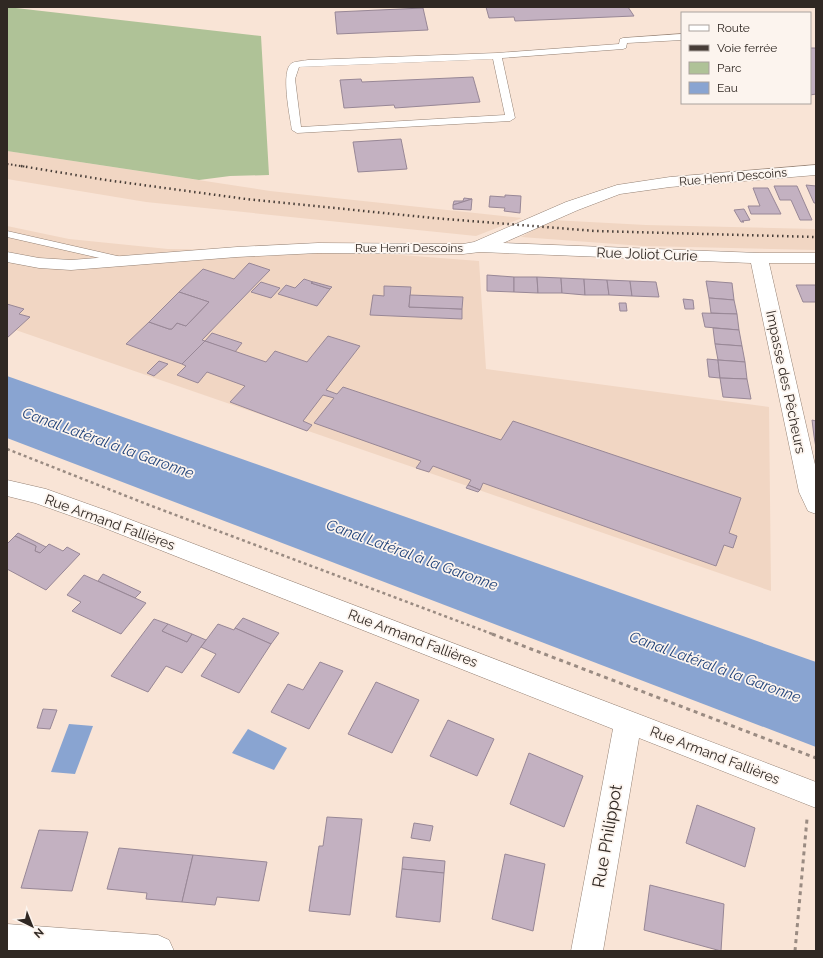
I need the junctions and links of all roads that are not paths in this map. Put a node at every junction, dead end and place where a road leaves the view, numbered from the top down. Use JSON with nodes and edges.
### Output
{"nodes":[{"id":1,"x":681,"y":37,"type":"edge"},
{"id":2,"x":497,"y":56,"type":"junction"},
{"id":3,"x":816,"y":170,"type":"edge"},
{"id":4,"x":7,"y":234,"type":"edge"},
{"id":5,"x":478,"y":247,"type":"junction"},
{"id":6,"x":7,"y":257,"type":"edge"},
{"id":7,"x":759,"y":258,"type":"junction"},
{"id":8,"x":816,"y":258,"type":"edge"},
{"id":9,"x":126,"y":261,"type":"junction"},
{"id":10,"x":7,"y":488,"type":"edge"},
{"id":11,"x":816,"y":505,"type":"edge"},
{"id":12,"x":628,"y":722,"type":"junction"},
{"id":13,"x":813,"y":794,"type":"edge"},
{"id":14,"x":7,"y":939,"type":"edge"},
{"id":15,"x":158,"y":951,"type":"edge"},
{"id":16,"x":587,"y":951,"type":"edge"}],
"edges":[{"from":1,"to":2,"type":"lane"},
{"from":2,"to":2,"type":"lane"},
{"from":3,"to":5,"type":"street","name":"Rue Henri Descoins"},
{"from":4,"to":9,"type":"lane"},
{"from":5,"to":7,"type":"street","name":"Rue Joliot Curie"},
{"from":5,"to":9,"type":"street","name":"Rue Henri Descoins"},
{"from":6,"to":9,"type":"street","name":"Rue Henri Descoins"},
{"from":7,"to":8,"type":"street","name":"Rue Joliot Curie"},
{"from":7,"to":11,"type":"street","name":"Impasse des Pêcheurs"},
{"from":10,"to":12,"type":"street","name":"Rue Armand Fallières"},
{"from":12,"to":13,"type":"street","name":"Rue Armand Fallières"},
{"from":12,"to":16,"type":"street","name":"Rue Philippot"},
{"from":14,"to":15,"type":"street"}]}
